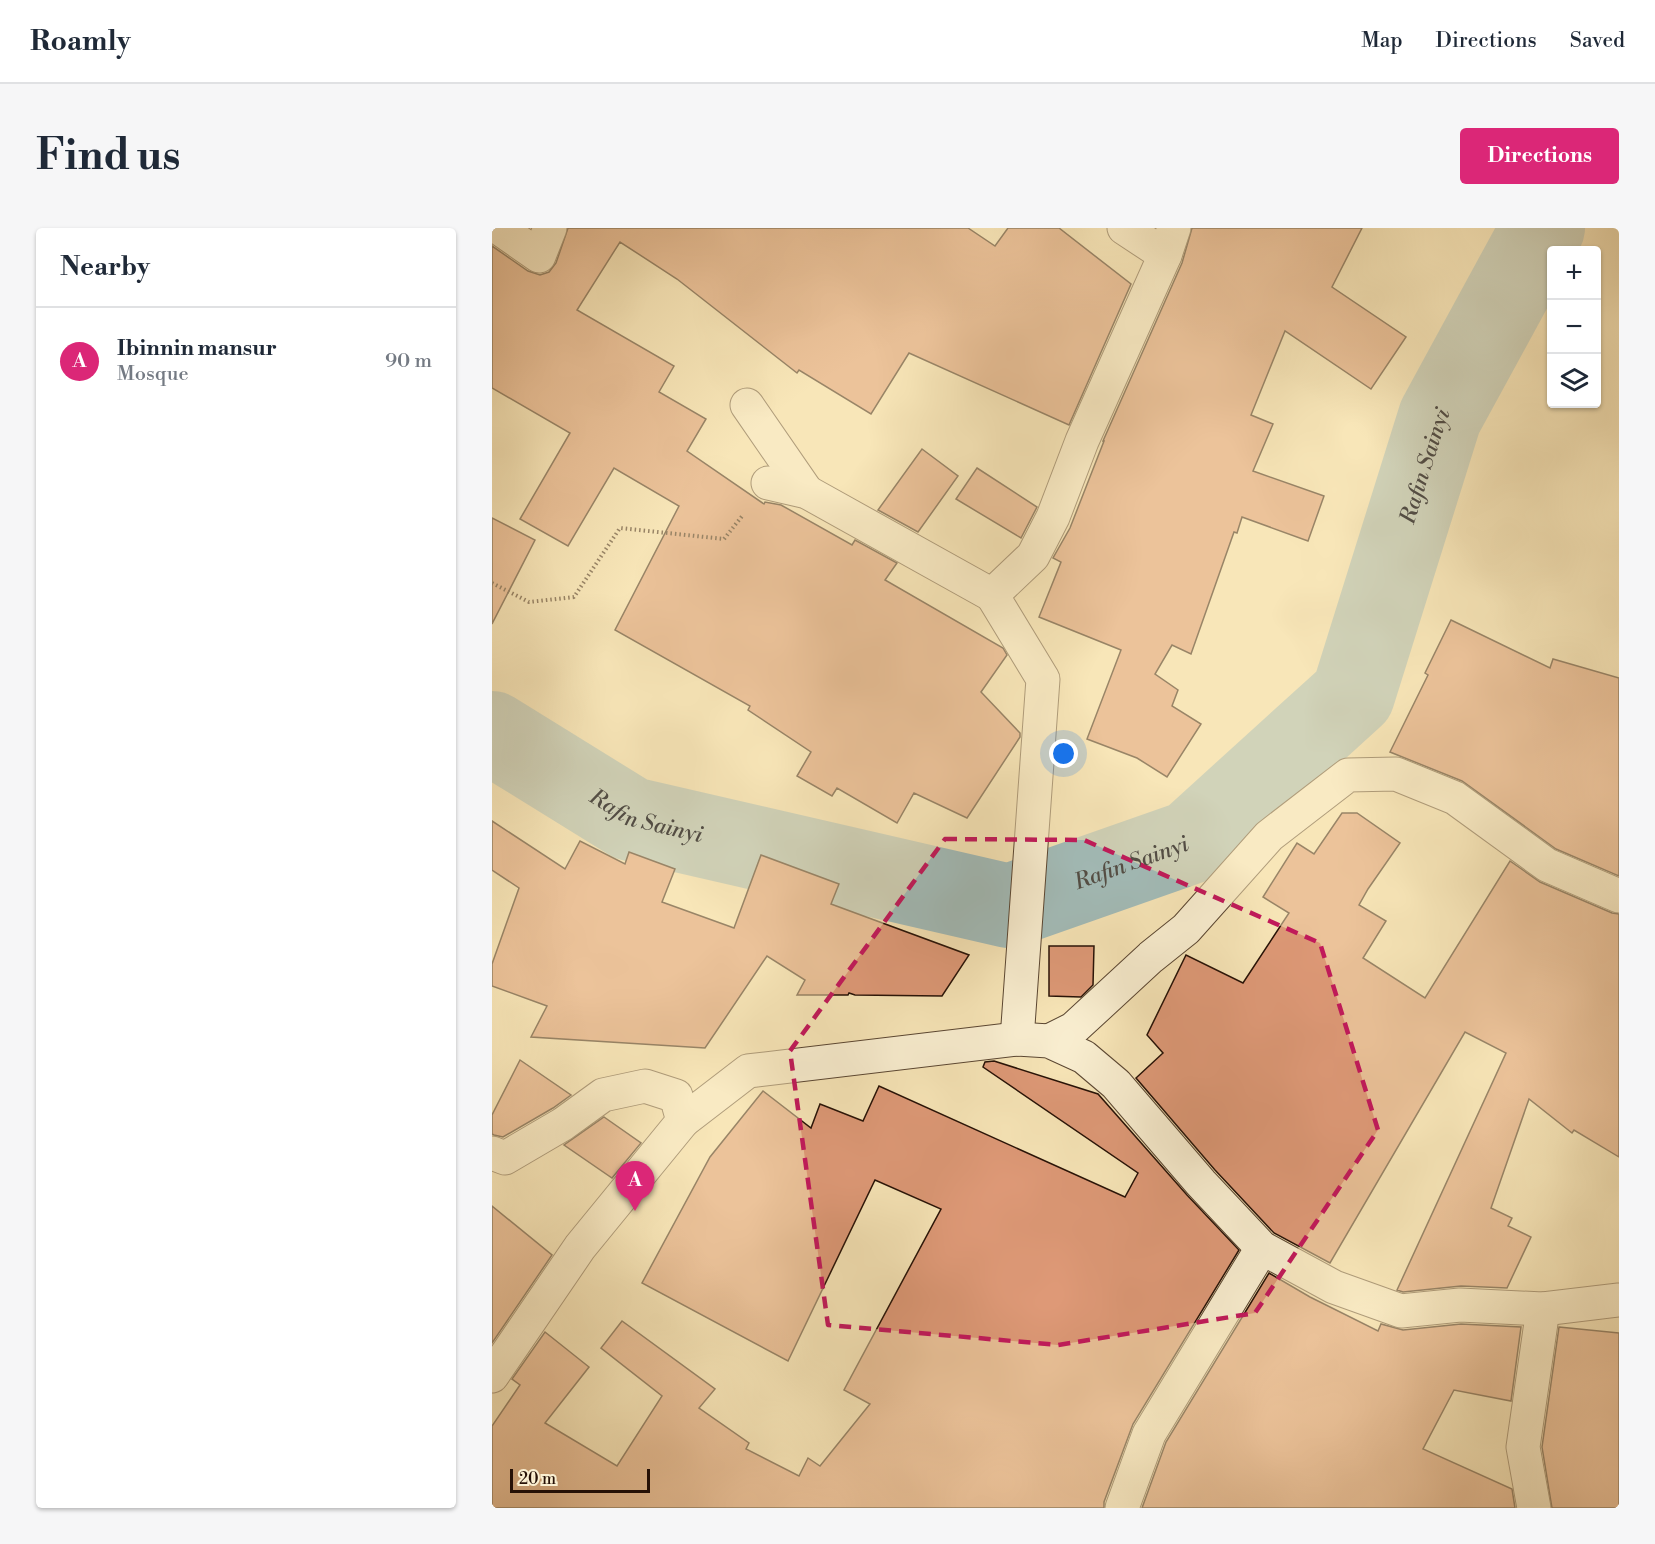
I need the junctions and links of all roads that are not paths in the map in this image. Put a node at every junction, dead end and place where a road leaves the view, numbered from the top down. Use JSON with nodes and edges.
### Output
{"nodes":[{"id":1,"x":499,"y":228,"type":"edge"},
{"id":2,"x":550,"y":228,"type":"edge"},
{"id":3,"x":1124,"y":228,"type":"edge"},
{"id":4,"x":1169,"y":242,"type":"edge"},
{"id":5,"x":747,"y":405,"type":"dead end"},
{"id":6,"x":768,"y":483,"type":"road end"},
{"id":7,"x":807,"y":492,"type":"junction"},
{"id":8,"x":992,"y":595,"type":"junction"},
{"id":9,"x":1619,"y":896,"type":"edge"},
{"id":10,"x":1017,"y":1039,"type":"junction"},
{"id":11,"x":1049,"y":1041,"type":"junction"},
{"id":12,"x":683,"y":1121,"type":"junction"},
{"id":13,"x":492,"y":1153,"type":"edge"},
{"id":14,"x":1262,"y":1248,"type":"junction"},
{"id":15,"x":1619,"y":1300,"type":"edge"},
{"id":16,"x":1543,"y":1309,"type":"junction"},
{"id":17,"x":492,"y":1376,"type":"edge"},
{"id":18,"x":1122,"y":1508,"type":"edge"},
{"id":19,"x":1534,"y":1508,"type":"edge"}],
"edges":[{"from":1,"to":2,"type":"street"},
{"from":3,"to":4,"type":"street"},
{"from":4,"to":8,"type":"street"},
{"from":5,"to":7,"type":"street"},
{"from":6,"to":7,"type":"street"},
{"from":7,"to":8,"type":"street"},
{"from":8,"to":10,"type":"street"},
{"from":9,"to":11,"type":"street"},
{"from":10,"to":11,"type":"street"},
{"from":10,"to":12,"type":"street"},
{"from":11,"to":14,"type":"street"},
{"from":12,"to":13,"type":"street"},
{"from":12,"to":17,"type":"street"},
{"from":14,"to":16,"type":"street"},
{"from":14,"to":18,"type":"street"},
{"from":15,"to":16,"type":"street"},
{"from":16,"to":19,"type":"street"}]}
